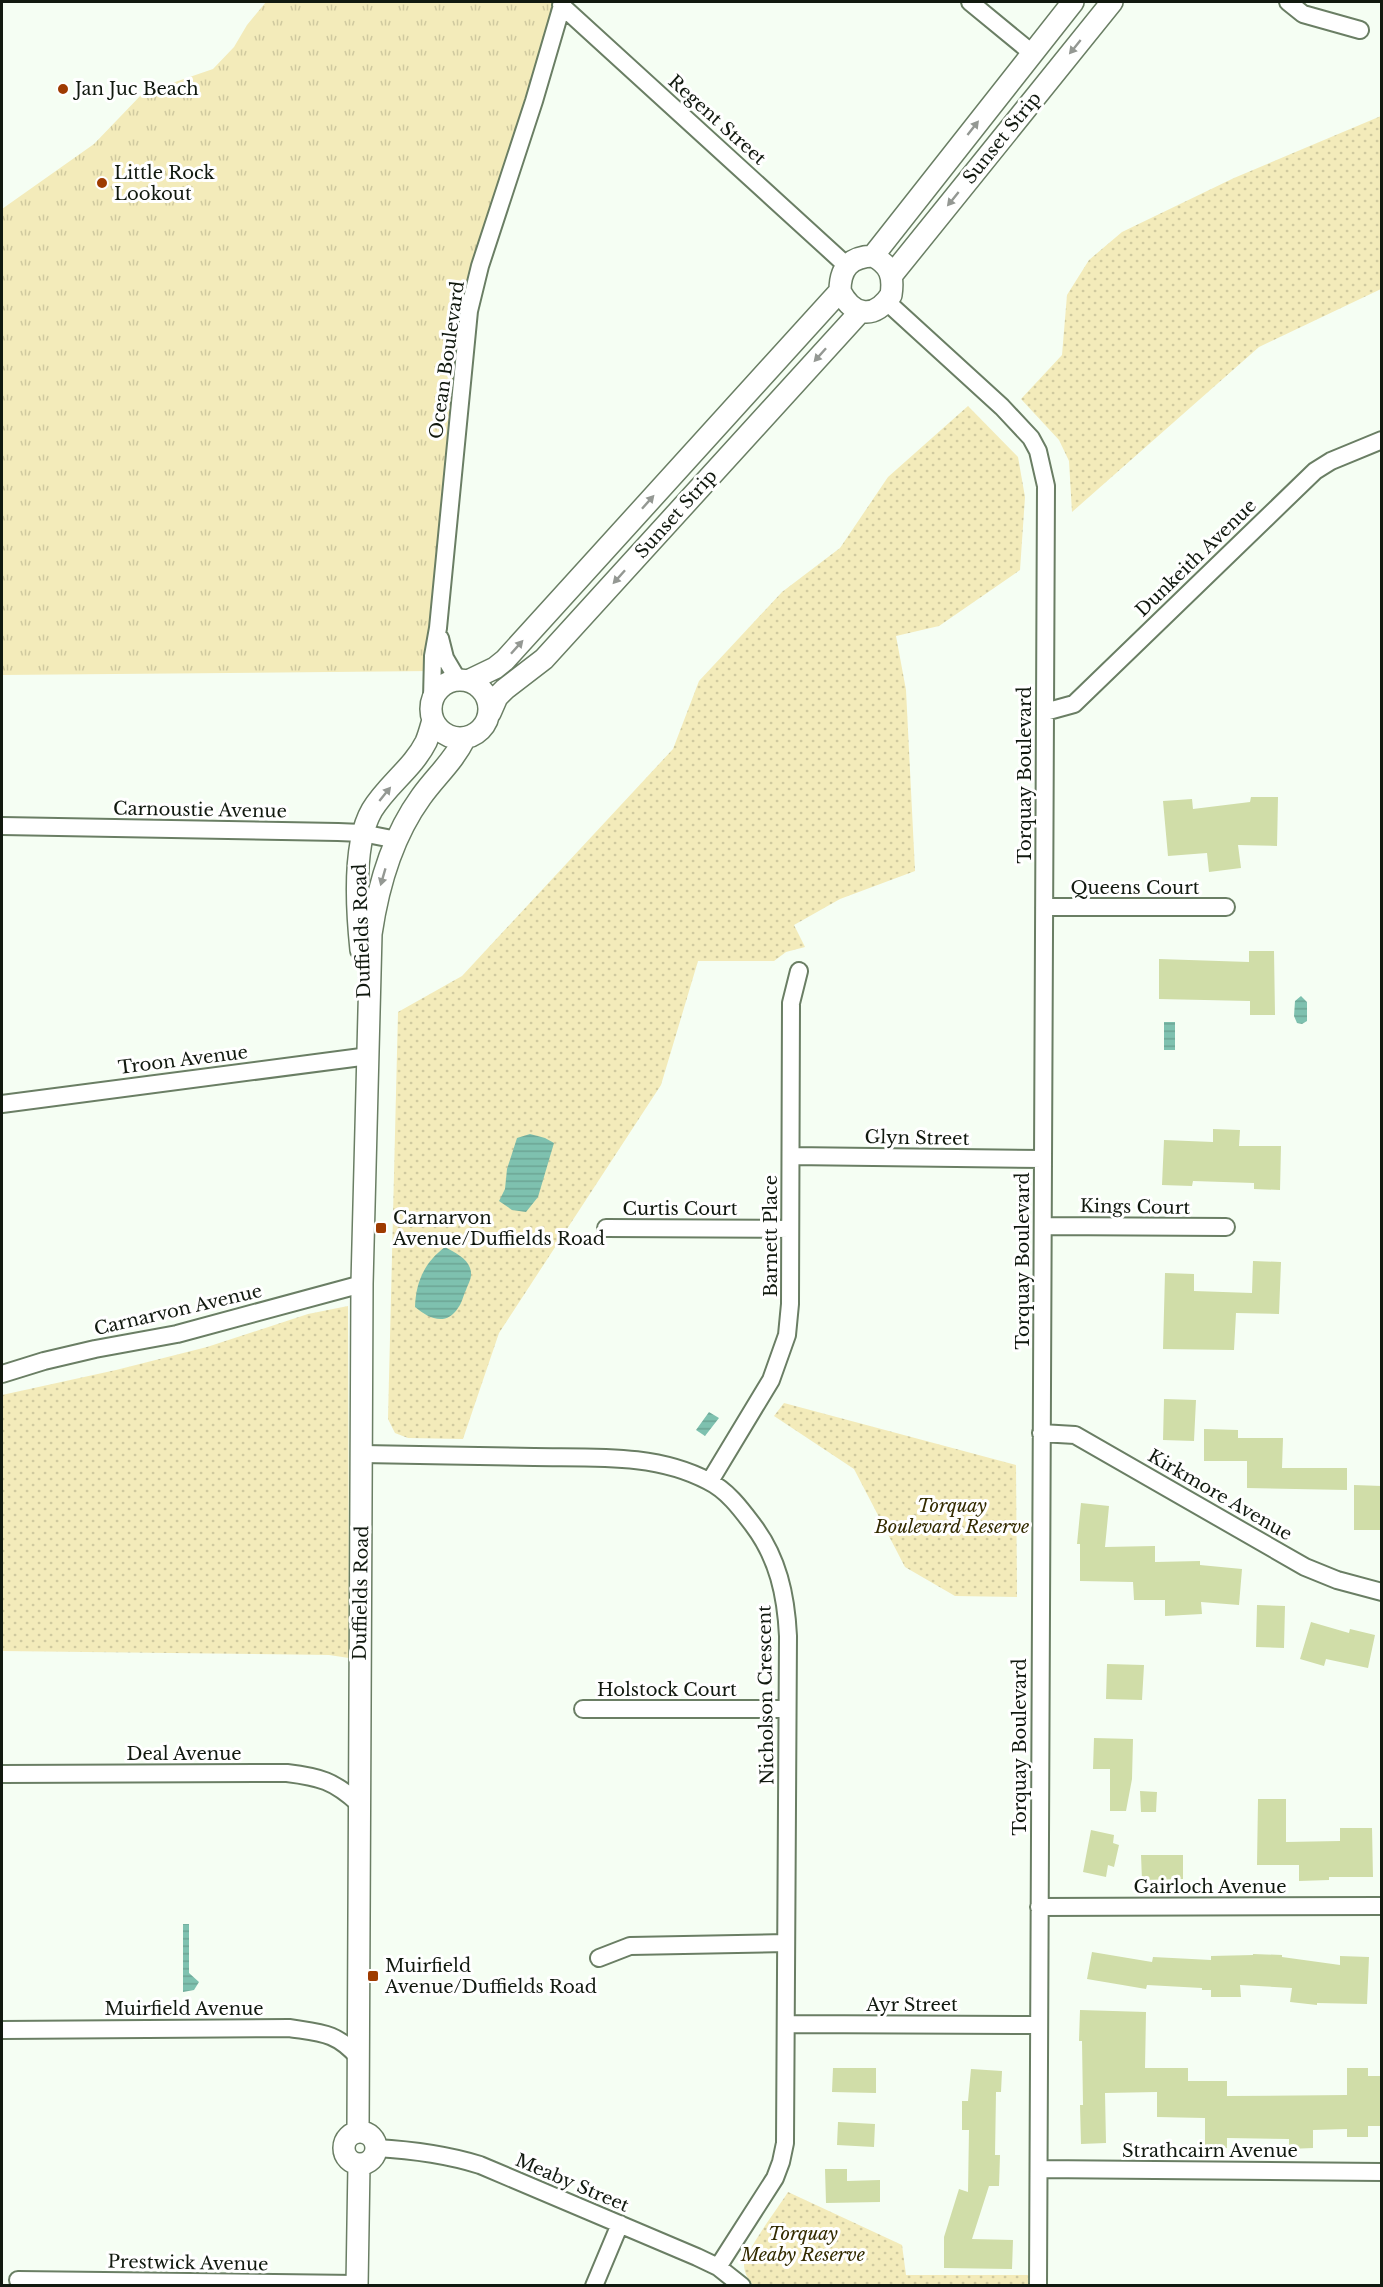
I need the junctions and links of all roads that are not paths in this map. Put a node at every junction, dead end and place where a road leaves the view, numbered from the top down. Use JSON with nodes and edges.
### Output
{"nodes":[{"id":1,"x":970,"y":2,"type":"edge"},
{"id":2,"x":1073,"y":2,"type":"edge"},
{"id":3,"x":1112,"y":2,"type":"edge"},
{"id":4,"x":1288,"y":2,"type":"edge"},
{"id":5,"x":562,"y":3,"type":"edge"},
{"id":6,"x":1360,"y":30,"type":"dead end"},
{"id":7,"x":1032,"y":53,"type":"junction"},
{"id":8,"x":873,"y":256,"type":"junction"},
{"id":9,"x":846,"y":265,"type":"junction"},
{"id":10,"x":892,"y":275,"type":"junction"},
{"id":11,"x":840,"y":291,"type":"junction"},
{"id":12,"x":886,"y":302,"type":"junction"},
{"id":13,"x":860,"y":312,"type":"junction"},
{"id":14,"x":1382,"y":440,"type":"edge"},
{"id":15,"x":438,"y":628,"type":"junction"},
{"id":16,"x":464,"y":680,"type":"junction"},
{"id":17,"x":432,"y":709,"type":"junction"},
{"id":18,"x":1045,"y":712,"type":"junction"},
{"id":19,"x":490,"y":713,"type":"junction"},
{"id":20,"x":465,"y":738,"type":"junction"},
{"id":21,"x":2,"y":826,"type":"edge"},
{"id":22,"x":362,"y":833,"type":"junction"},
{"id":23,"x":397,"y":840,"type":"junction"},
{"id":24,"x":1044,"y":907,"type":"junction"},
{"id":25,"x":1226,"y":907,"type":"dead end"},
{"id":26,"x":799,"y":971,"type":"dead end"},
{"id":27,"x":369,"y":1056,"type":"junction"},
{"id":28,"x":2,"y":1104,"type":"edge"},
{"id":29,"x":791,"y":1156,"type":"junction"},
{"id":30,"x":1043,"y":1159,"type":"junction"},
{"id":31,"x":1043,"y":1226,"type":"junction"},
{"id":32,"x":1226,"y":1227,"type":"dead end"},
{"id":33,"x":606,"y":1228,"type":"dead end"},
{"id":34,"x":790,"y":1229,"type":"junction"},
{"id":35,"x":362,"y":1284,"type":"junction"},
{"id":36,"x":2,"y":1374,"type":"edge"},
{"id":37,"x":1041,"y":1433,"type":"junction"},
{"id":38,"x":362,"y":1454,"type":"junction"},
{"id":39,"x":710,"y":1481,"type":"junction"},
{"id":40,"x":1382,"y":1592,"type":"edge"},
{"id":41,"x":583,"y":1709,"type":"dead end"},
{"id":42,"x":787,"y":1709,"type":"junction"},
{"id":43,"x":2,"y":1774,"type":"edge"},
{"id":44,"x":358,"y":1803,"type":"junction"},
{"id":45,"x":1382,"y":1906,"type":"edge"},
{"id":46,"x":1039,"y":1907,"type":"junction"},
{"id":47,"x":786,"y":1943,"type":"junction"},
{"id":48,"x":599,"y":1958,"type":"dead end"},
{"id":49,"x":786,"y":2024,"type":"junction"},
{"id":50,"x":1038,"y":2025,"type":"junction"},
{"id":51,"x":2,"y":2030,"type":"edge"},
{"id":52,"x":358,"y":2057,"type":"junction"},
{"id":53,"x":358,"y":2132,"type":"junction"},
{"id":54,"x":376,"y":2148,"type":"junction"},
{"id":55,"x":359,"y":2164,"type":"junction"},
{"id":56,"x":1039,"y":2169,"type":"junction"},
{"id":57,"x":1382,"y":2172,"type":"edge"},
{"id":58,"x":620,"y":2223,"type":"junction"},
{"id":59,"x":718,"y":2267,"type":"junction"},
{"id":60,"x":18,"y":2280,"type":"dead end"},
{"id":61,"x":357,"y":2285,"type":"edge"},
{"id":62,"x":594,"y":2286,"type":"edge"},
{"id":63,"x":742,"y":2286,"type":"edge"},
{"id":64,"x":1038,"y":2286,"type":"edge"}],
"edges":[{"from":1,"to":7,"type":"street"},
{"from":2,"to":7,"type":"street","name":"Sunset Strip"},
{"from":3,"to":10,"type":"street","name":"Sunset Strip","one_way":true},
{"from":4,"to":6,"type":"street"},
{"from":5,"to":9,"type":"street","name":"Regent Street"},
{"from":5,"to":15,"type":"street","name":"Ocean Boulevard"},
{"from":8,"to":7,"type":"street","name":"Sunset Strip","one_way":true},
{"from":8,"to":9,"type":"street"},
{"from":8,"to":10,"type":"street"},
{"from":9,"to":11,"type":"street","name":"Sunset Strip"},
{"from":10,"to":12,"type":"street","name":"Sunset Strip"},
{"from":11,"to":13,"type":"street"},
{"from":16,"to":11,"type":"street","name":"Sunset Strip","one_way":true},
{"from":12,"to":13,"type":"street","name":"Sunset Strip"},
{"from":12,"to":18,"type":"street","name":"Torquay Boulevard"},
{"from":13,"to":19,"type":"street","name":"Sunset Strip","one_way":true},
{"from":14,"to":18,"type":"street","name":"Dunkeith Avenue"},
{"from":15,"to":16,"type":"street","name":"Ocean Boulevard"},
{"from":15,"to":17,"type":"street","name":"Ocean Boulevard"},
{"from":16,"to":17,"type":"street","name":"Sunset Strip"},
{"from":16,"to":19,"type":"street"},
{"from":17,"to":20,"type":"street"},
{"from":22,"to":17,"type":"street","name":"Duffields Road","one_way":true},
{"from":18,"to":24,"type":"street","name":"Torquay Boulevard"},
{"from":19,"to":20,"type":"street","name":"Sunset Strip"},
{"from":20,"to":23,"type":"street","name":"Duffields Road"},
{"from":21,"to":22,"type":"street","name":"Carnoustie Avenue"},
{"from":22,"to":23,"type":"street","name":"Carnoustie Avenue"},
{"from":22,"to":27,"type":"street","name":"Duffields Road"},
{"from":23,"to":27,"type":"street","name":"Duffields Road","one_way":true},
{"from":24,"to":25,"type":"street","name":"Queens Court"},
{"from":24,"to":30,"type":"street","name":"Torquay Boulevard"},
{"from":26,"to":29,"type":"street","name":"Barnett Place"},
{"from":27,"to":28,"type":"street","name":"Troon Avenue"},
{"from":27,"to":35,"type":"street","name":"Duffields Road"},
{"from":29,"to":30,"type":"street","name":"Glyn Street"},
{"from":29,"to":34,"type":"street","name":"Barnett Place"},
{"from":30,"to":31,"type":"street","name":"Torquay Boulevard"},
{"from":31,"to":32,"type":"street","name":"Kings Court"},
{"from":31,"to":37,"type":"street","name":"Torquay Boulevard"},
{"from":33,"to":34,"type":"street","name":"Curtis Court"},
{"from":34,"to":39,"type":"street","name":"Barnett Place"},
{"from":35,"to":36,"type":"street","name":"Carnarvon Avenue"},
{"from":35,"to":38,"type":"street","name":"Duffields Road"},
{"from":37,"to":40,"type":"street","name":"Kirkmore Avenue"},
{"from":37,"to":46,"type":"street","name":"Torquay Boulevard"},
{"from":38,"to":39,"type":"street","name":"Nicholson Crescent"},
{"from":38,"to":44,"type":"street","name":"Duffields Road"},
{"from":39,"to":42,"type":"street","name":"Nicholson Crescent"},
{"from":41,"to":42,"type":"street","name":"Holstock Court"},
{"from":42,"to":47,"type":"street","name":"Nicholson Crescent"},
{"from":43,"to":44,"type":"street","name":"Deal Avenue"},
{"from":44,"to":52,"type":"street","name":"Duffields Road"},
{"from":45,"to":46,"type":"street","name":"Gairloch Avenue"},
{"from":46,"to":50,"type":"street","name":"Torquay Boulevard"},
{"from":47,"to":48,"type":"street"},
{"from":47,"to":49,"type":"street","name":"Nicholson Crescent"},
{"from":49,"to":50,"type":"street","name":"Ayr Street"},
{"from":49,"to":59,"type":"street","name":"Nicholson Crescent"},
{"from":50,"to":56,"type":"street","name":"Torquay Boulevard"},
{"from":51,"to":52,"type":"street","name":"Muirfield Avenue"},
{"from":52,"to":53,"type":"street","name":"Duffields Road"},
{"from":53,"to":54,"type":"street"},
{"from":53,"to":55,"type":"street","name":"Duffields Road"},
{"from":54,"to":55,"type":"street"},
{"from":54,"to":58,"type":"street","name":"Meaby Street"},
{"from":55,"to":61,"type":"street","name":"Duffields Road"},
{"from":56,"to":57,"type":"street","name":"Strathcairn Avenue"},
{"from":56,"to":64,"type":"street","name":"Torquay Boulevard"},
{"from":58,"to":59,"type":"street","name":"Meaby Street"},
{"from":58,"to":62,"type":"street"},
{"from":59,"to":63,"type":"street","name":"Meaby Street"},
{"from":60,"to":61,"type":"street","name":"Prestwick Avenue"}]}
